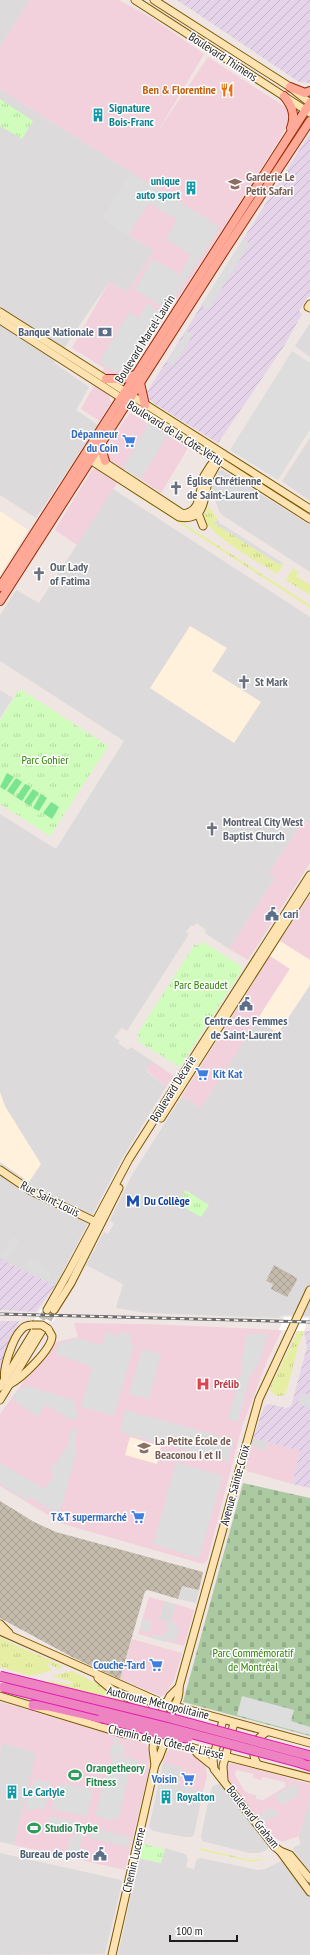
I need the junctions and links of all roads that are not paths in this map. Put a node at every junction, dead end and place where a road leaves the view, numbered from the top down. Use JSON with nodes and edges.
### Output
{"nodes":[{"id":1,"x":135,"y":0,"type":"edge"},
{"id":2,"x":154,"y":0,"type":"edge"},
{"id":3,"x":290,"y":88,"type":"junction"},
{"id":4,"x":310,"y":91,"type":"edge"},
{"id":5,"x":284,"y":96,"type":"junction"},
{"id":6,"x":309,"y":107,"type":"edge"},
{"id":7,"x":310,"y":121,"type":"edge"},
{"id":8,"x":286,"y":139,"type":"junction"},
{"id":9,"x":0,"y":312,"type":"edge"},
{"id":10,"x":0,"y":320,"type":"edge"},
{"id":11,"x":137,"y":374,"type":"junction"},
{"id":12,"x":106,"y":379,"type":"junction"},
{"id":13,"x":140,"y":382,"type":"junction"},
{"id":14,"x":126,"y":398,"type":"junction"},
{"id":15,"x":145,"y":405,"type":"junction"},
{"id":16,"x":100,"y":445,"type":"junction"},
{"id":17,"x":221,"y":452,"type":"junction"},
{"id":18,"x":89,"y":456,"type":"junction"},
{"id":19,"x":217,"y":460,"type":"junction"},
{"id":20,"x":105,"y":461,"type":"junction"},
{"id":21,"x":117,"y":473,"type":"junction"},
{"id":22,"x":310,"y":509,"type":"edge"},
{"id":23,"x":198,"y":513,"type":"junction"},
{"id":24,"x":181,"y":516,"type":"junction"},
{"id":25,"x":310,"y":519,"type":"edge"},
{"id":26,"x":203,"y":526,"type":"dead end"},
{"id":27,"x":0,"y":587,"type":"edge"},
{"id":28,"x":0,"y":601,"type":"edge"},
{"id":29,"x":310,"y":875,"type":"edge"},
{"id":30,"x":310,"y":885,"type":"edge"},
{"id":31,"x":0,"y":1170,"type":"edge"},
{"id":32,"x":98,"y":1223,"type":"junction"},
{"id":33,"x":310,"y":1290,"type":"edge"},
{"id":34,"x":50,"y":1310,"type":"tunnel mouth"},
{"id":35,"x":43,"y":1328,"type":"junction"},
{"id":36,"x":8,"y":1382,"type":"junction"},
{"id":37,"x":0,"y":1387,"type":"edge"},
{"id":38,"x":0,"y":1400,"type":"edge"},
{"id":39,"x":0,"y":1624,"type":"edge"},
{"id":40,"x":0,"y":1631,"type":"edge"},
{"id":41,"x":11,"y":1634,"type":"junction"},
{"id":42,"x":92,"y":1673,"type":"junction"},
{"id":43,"x":0,"y":1676,"type":"edge"},
{"id":44,"x":0,"y":1686,"type":"edge"},
{"id":45,"x":179,"y":1687,"type":"junction"},
{"id":46,"x":0,"y":1696,"type":"edge"},
{"id":47,"x":166,"y":1704,"type":"junction"},
{"id":48,"x":33,"y":1706,"type":"joint"},
{"id":49,"x":175,"y":1706,"type":"junction"},
{"id":50,"x":223,"y":1720,"type":"junction"},
{"id":51,"x":99,"y":1722,"type":"junction"},
{"id":52,"x":234,"y":1723,"type":"junction"},
{"id":53,"x":267,"y":1732,"type":"junction"},
{"id":54,"x":154,"y":1740,"type":"junction"},
{"id":55,"x":164,"y":1741,"type":"junction"},
{"id":56,"x":222,"y":1742,"type":"junction"},
{"id":57,"x":310,"y":1743,"type":"edge"},
{"id":58,"x":192,"y":1748,"type":"junction"},
{"id":59,"x":214,"y":1752,"type":"junction"},
{"id":60,"x":225,"y":1755,"type":"junction"},
{"id":61,"x":310,"y":1756,"type":"edge"},
{"id":62,"x":257,"y":1764,"type":"junction"},
{"id":63,"x":155,"y":1765,"type":"junction"},
{"id":64,"x":213,"y":1766,"type":"junction"},
{"id":65,"x":310,"y":1766,"type":"edge"},
{"id":66,"x":310,"y":1778,"type":"edge"},
{"id":67,"x":225,"y":1782,"type":"junction"},
{"id":68,"x":280,"y":1851,"type":"junction"},
{"id":69,"x":310,"y":1879,"type":"edge"},
{"id":70,"x":310,"y":1892,"type":"edge"},
{"id":71,"x":112,"y":1955,"type":"edge"}],
"edges":[{"from":1,"to":5,"type":"main road","name":"Boulevard Thimens"},
{"from":2,"to":3,"type":"main road","name":"Boulevard Thimens"},
{"from":3,"to":4,"type":"main road"},
{"from":3,"to":6,"type":"main road","name":"Boulevard Thimens"},
{"from":5,"to":6,"type":"main road","name":"Boulevard Thimens"},
{"from":5,"to":8,"type":"main road"},
{"from":6,"to":8,"type":"main road","name":"Boulevard Marcel-Laurin"},
{"from":7,"to":13,"type":"main road","name":"Boulevard Marcel-Laurin"},
{"from":8,"to":11,"type":"main road","name":"Boulevard Marcel-Laurin"},
{"from":9,"to":12,"type":"main road","name":"Boulevard de la Côte-Vertu"},
{"from":10,"to":14,"type":"main road","name":"Boulevard de la Côte-Vertu"},
{"from":11,"to":12,"type":"main road"},
{"from":11,"to":14,"type":"main road","name":"Boulevard Marcel-Laurin"},
{"from":12,"to":14,"type":"main road","name":"Boulevard de la Côte-Vertu"},
{"from":13,"to":14,"type":"main road","name":"Boulevard Marcel-Laurin"},
{"from":13,"to":15,"type":"main road"},
{"from":14,"to":15,"type":"main road","name":"Boulevard de la Côte-Vertu"},
{"from":14,"to":16,"type":"main road","name":"Boulevard Marcel-Laurin"},
{"from":14,"to":18,"type":"main road","name":"Boulevard Marcel-Laurin"},
{"from":14,"to":19,"type":"main road","name":"Boulevard de la Côte-Vertu"},
{"from":15,"to":17,"type":"main road","name":"Boulevard de la Côte-Vertu"},
{"from":16,"to":18,"type":"main road","name":"Boulevard Marcel-Laurin"},
{"from":16,"to":20,"type":"main road"},
{"from":17,"to":19,"type":"main road"},
{"from":17,"to":22,"type":"main road","name":"Boulevard de la Côte-Vertu"},
{"from":18,"to":20,"type":"main road"},
{"from":18,"to":21,"type":"main road"},
{"from":18,"to":27,"type":"main road","name":"Boulevard Marcel-Laurin"},
{"from":18,"to":28,"type":"main road","name":"Boulevard Marcel-Laurin"},
{"from":19,"to":23,"type":"main road"},
{"from":19,"to":24,"type":"main road"},
{"from":19,"to":25,"type":"main road","name":"Boulevard de la Côte-Vertu"},
{"from":20,"to":21,"type":"main road"},
{"from":21,"to":24,"type":"main road"},
{"from":23,"to":24,"type":"main road"},
{"from":23,"to":26,"type":"main road"},
{"from":29,"to":32,"type":"main road","name":"Boulevard Décarie"},
{"from":30,"to":32,"type":"main road","name":"Boulevard Décarie"},
{"from":31,"to":32,"type":"main road","name":"Rue Saint-Louis"},
{"from":32,"to":34,"type":"main road","name":"Boulevard Décarie"},
{"from":33,"to":45,"type":"main road","name":"Avenue Sainte-Croix"},
{"from":35,"to":36,"type":"main road"},
{"from":35,"to":36,"type":"main road"},
{"from":35,"to":36,"type":"main road","bridge":true},
{"from":36,"to":37,"type":"main road"},
{"from":36,"to":38,"type":"main road"},
{"from":39,"to":41,"type":"main road"},
{"from":40,"to":41,"type":"main road"},
{"from":41,"to":42,"type":"main road"},
{"from":42,"to":47,"type":"main road"},
{"from":42,"to":51,"type":"main road"},
{"from":43,"to":61,"type":"highway","name":"Autoroute Métropolitaine","bridge":true},
{"from":44,"to":56,"type":"highway","name":"Autoroute Métropolitaine","bridge":true},
{"from":45,"to":47,"type":"main road","name":"Avenue Sainte-Croix"},
{"from":45,"to":49,"type":"main road","name":"Avenue Sainte-Croix"},
{"from":46,"to":48,"type":"main road"},
{"from":47,"to":49,"type":"main road"},
{"from":47,"to":54,"type":"main road","name":"Chemin Lucerne"},
{"from":48,"to":51,"type":"highway"},
{"from":49,"to":50,"type":"main road"},
{"from":49,"to":55,"type":"main road","name":"Chemin Lucerne"},
{"from":50,"to":52,"type":"main road"},
{"from":50,"to":59,"type":"main road"},
{"from":51,"to":54,"type":"main road","name":"Chemin de la Côte-de-Liesse"},
{"from":51,"to":56,"type":"highway","bridge":true},
{"from":52,"to":53,"type":"main road"},
{"from":52,"to":60,"type":"main road","name":"Boulevard Graham"},
{"from":53,"to":57,"type":"main road"},
{"from":53,"to":62,"type":"main road"},
{"from":54,"to":55,"type":"main road","name":"Chemin de la Côte-de-Liesse"},
{"from":54,"to":63,"type":"main road","name":"Chemin Lucerne"},
{"from":55,"to":58,"type":"main road","name":"Chemin de la Côte-de-Liesse"},
{"from":55,"to":63,"type":"main road","name":"Chemin Lucerne"},
{"from":56,"to":65,"type":"highway","name":"Autoroute Métropolitaine","bridge":true},
{"from":58,"to":59,"type":"main road","name":"Chemin de la Côte-de-Liesse"},
{"from":58,"to":64,"type":"main road","name":"Boulevard Graham"},
{"from":59,"to":60,"type":"main road","name":"Chemin de la Côte-de-Liesse"},
{"from":59,"to":64,"type":"main road"},
{"from":60,"to":62,"type":"main road","name":"Chemin de la Côte-de-Liesse"},
{"from":60,"to":67,"type":"main road","name":"Boulevard Graham"},
{"from":62,"to":66,"type":"main road","name":"Chemin de la Côte-de-Liesse"},
{"from":63,"to":71,"type":"main road","name":"Chemin Lucerne"},
{"from":64,"to":67,"type":"main road","name":"Boulevard Graham"},
{"from":67,"to":68,"type":"main road","name":"Boulevard Graham"},
{"from":68,"to":69,"type":"main road","name":"Boulevard Graham"},
{"from":68,"to":70,"type":"main road","name":"Boulevard Graham"}]}
